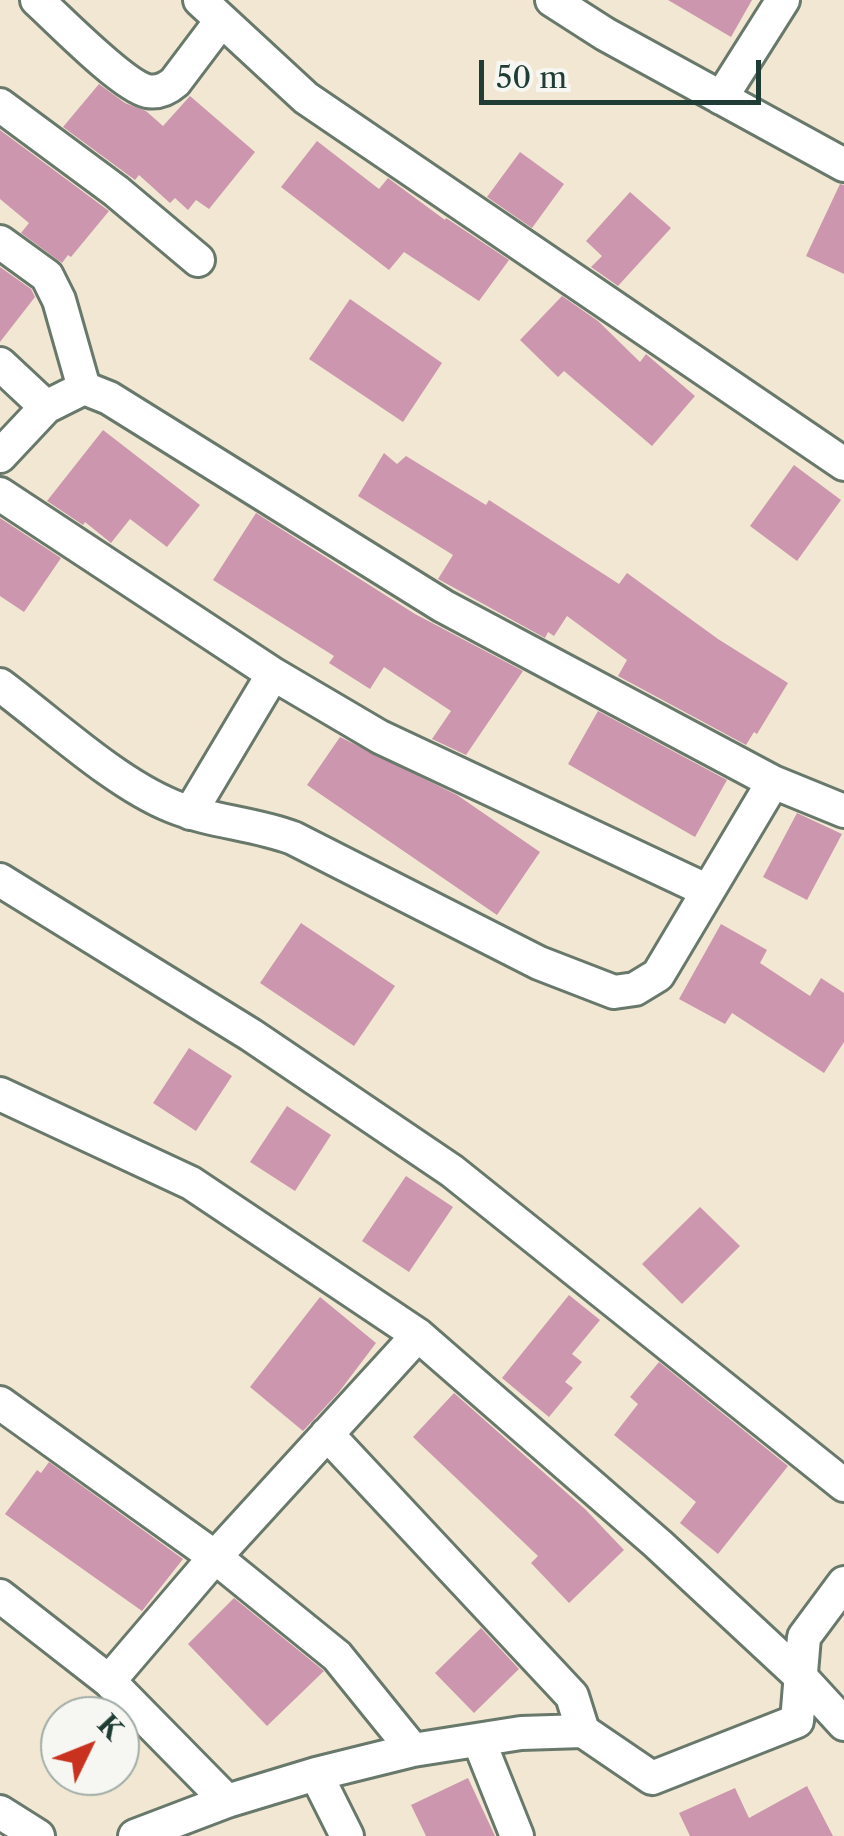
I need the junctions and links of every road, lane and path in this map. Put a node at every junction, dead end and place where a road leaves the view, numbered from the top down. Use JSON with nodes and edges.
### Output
{"nodes":[{"id":1,"x":37,"y":0,"type":"edge"},
{"id":2,"x":552,"y":0,"type":"edge"},
{"id":3,"x":784,"y":0,"type":"edge"},
{"id":4,"x":214,"y":8,"type":"edge"},
{"id":5,"x":720,"y":98,"type":"junction"},
{"id":6,"x":0,"y":105,"type":"edge"},
{"id":7,"x":844,"y":165,"type":"edge"},
{"id":8,"x":0,"y":242,"type":"edge"},
{"id":9,"x":198,"y":260,"type":"dead end"},
{"id":10,"x":0,"y":364,"type":"edge"},
{"id":11,"x":84,"y":388,"type":"junction"},
{"id":12,"x":46,"y":408,"type":"junction"},
{"id":13,"x":0,"y":456,"type":"edge"},
{"id":14,"x":844,"y":464,"type":"edge"},
{"id":15,"x":0,"y":494,"type":"edge"},
{"id":16,"x":273,"y":674,"type":"junction"},
{"id":17,"x":0,"y":685,"type":"edge"},
{"id":18,"x":773,"y":782,"type":"junction"},
{"id":19,"x":844,"y":811,"type":"edge"},
{"id":20,"x":190,"y":813,"type":"junction"},
{"id":21,"x":0,"y":880,"type":"edge"},
{"id":22,"x":708,"y":891,"type":"junction"},
{"id":23,"x":0,"y":1094,"type":"edge"},
{"id":24,"x":418,"y":1336,"type":"junction"},
{"id":25,"x":0,"y":1403,"type":"edge"},
{"id":26,"x":327,"y":1434,"type":"junction"},
{"id":27,"x":844,"y":1485,"type":"edge"},
{"id":28,"x":215,"y":1557,"type":"junction"},
{"id":29,"x":844,"y":1583,"type":"edge"},
{"id":30,"x":0,"y":1596,"type":"edge"},
{"id":31,"x":800,"y":1676,"type":"junction"},
{"id":32,"x":109,"y":1681,"type":"junction"},
{"id":33,"x":844,"y":1724,"type":"edge"},
{"id":34,"x":583,"y":1731,"type":"junction"},
{"id":35,"x":479,"y":1741,"type":"junction"},
{"id":36,"x":414,"y":1750,"type":"junction"},
{"id":37,"x":316,"y":1774,"type":"junction"},
{"id":38,"x":226,"y":1801,"type":"junction"},
{"id":39,"x":176,"y":1829,"type":"edge"},
{"id":40,"x":135,"y":1836,"type":"edge"},
{"id":41,"x":347,"y":1836,"type":"edge"},
{"id":42,"x":517,"y":1836,"type":"edge"}],
"edges":[{"from":1,"to":4,"type":"street"},
{"from":2,"to":5,"type":"street"},
{"from":3,"to":5,"type":"street"},
{"from":4,"to":14,"type":"street"},
{"from":5,"to":7,"type":"street"},
{"from":6,"to":9,"type":"street"},
{"from":8,"to":11,"type":"street"},
{"from":10,"to":12,"type":"street"},
{"from":11,"to":12,"type":"street"},
{"from":11,"to":18,"type":"street"},
{"from":12,"to":13,"type":"street"},
{"from":15,"to":16,"type":"street"},
{"from":16,"to":20,"type":"street"},
{"from":16,"to":22,"type":"street"},
{"from":17,"to":20,"type":"street"},
{"from":18,"to":19,"type":"street"},
{"from":18,"to":22,"type":"street"},
{"from":20,"to":22,"type":"street"},
{"from":21,"to":27,"type":"street"},
{"from":23,"to":24,"type":"street"},
{"from":24,"to":26,"type":"street"},
{"from":24,"to":31,"type":"street"},
{"from":25,"to":28,"type":"street"},
{"from":26,"to":28,"type":"street"},
{"from":26,"to":34,"type":"street"},
{"from":28,"to":32,"type":"street"},
{"from":28,"to":36,"type":"street"},
{"from":29,"to":31,"type":"street"},
{"from":30,"to":32,"type":"street"},
{"from":31,"to":33,"type":"street"},
{"from":31,"to":34,"type":"street"},
{"from":32,"to":38,"type":"street"},
{"from":34,"to":35,"type":"street"},
{"from":35,"to":36,"type":"street"},
{"from":35,"to":42,"type":"street"},
{"from":36,"to":37,"type":"street"},
{"from":37,"to":38,"type":"street"},
{"from":37,"to":41,"type":"street"},
{"from":38,"to":39,"type":"street"},
{"from":39,"to":40,"type":"street"}]}
